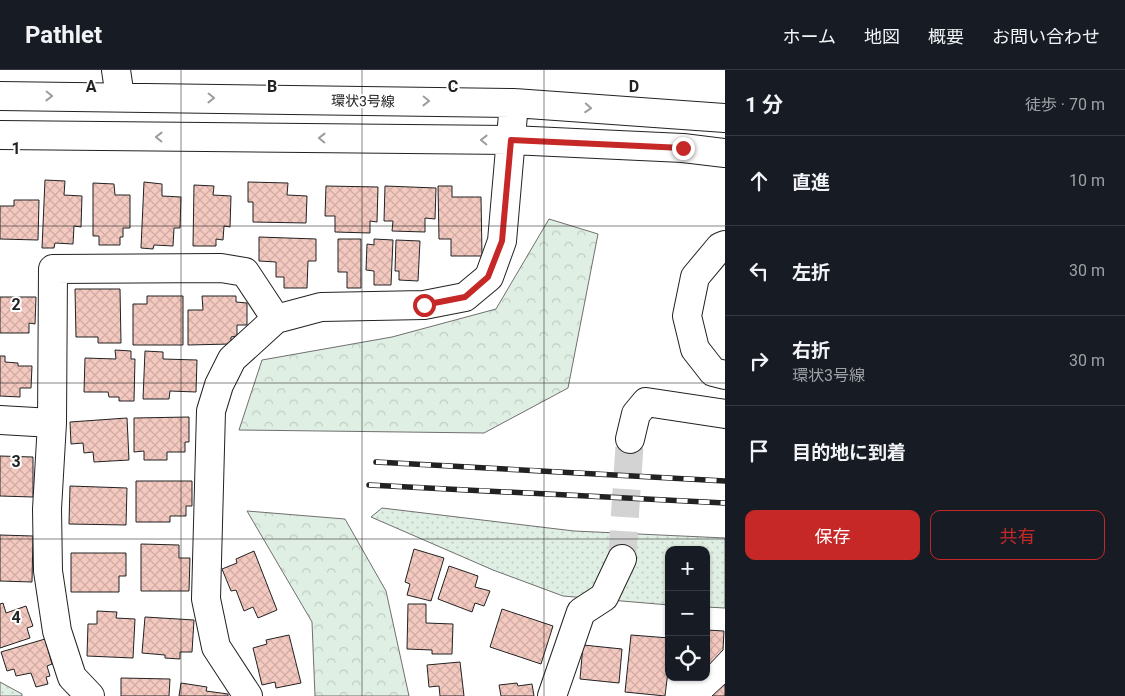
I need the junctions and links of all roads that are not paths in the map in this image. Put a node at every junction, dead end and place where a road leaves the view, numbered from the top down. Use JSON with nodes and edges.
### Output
{"nodes":[{"id":1,"x":116,"y":70,"type":"edge"},
{"id":2,"x":0,"y":96,"type":"edge"},
{"id":3,"x":120,"y":97,"type":"junction"},
{"id":4,"x":514,"y":103,"type":"junction"},
{"id":5,"x":725,"y":118,"type":"edge"},
{"id":6,"x":0,"y":135,"type":"edge"},
{"id":7,"x":511,"y":140,"type":"junction"},
{"id":8,"x":725,"y":153,"type":"edge"},
{"id":9,"x":725,"y":245,"type":"edge"},
{"id":10,"x":276,"y":319,"type":"junction"},
{"id":11,"x":725,"y":375,"type":"edge"},
{"id":12,"x":725,"y":414,"type":"edge"},
{"id":13,"x":0,"y":420,"type":"edge"},
{"id":14,"x":52,"y":423,"type":"junction"},
{"id":15,"x":630,"y":439,"type":"tunnel mouth"},
{"id":16,"x":622,"y":559,"type":"tunnel mouth"},
{"id":17,"x":90,"y":696,"type":"edge"},
{"id":18,"x":248,"y":696,"type":"edge"},
{"id":19,"x":552,"y":696,"type":"edge"}],
"edges":[{"from":1,"to":3,"type":"street"},
{"from":2,"to":3,"type":"street","name":"環状3号線","one_way":true},
{"from":3,"to":4,"type":"street","name":"環状3号線","one_way":true},
{"from":4,"to":5,"type":"street","name":"環状3号線","one_way":true},
{"from":4,"to":7,"type":"street"},
{"from":7,"to":6,"type":"street","one_way":true},
{"from":7,"to":8,"type":"street"},
{"from":7,"to":10,"type":"street"},
{"from":9,"to":11,"type":"street"},
{"from":10,"to":14,"type":"street"},
{"from":10,"to":18,"type":"street"},
{"from":12,"to":15,"type":"street"},
{"from":13,"to":14,"type":"street"},
{"from":14,"to":17,"type":"street"},
{"from":16,"to":19,"type":"street"}]}
